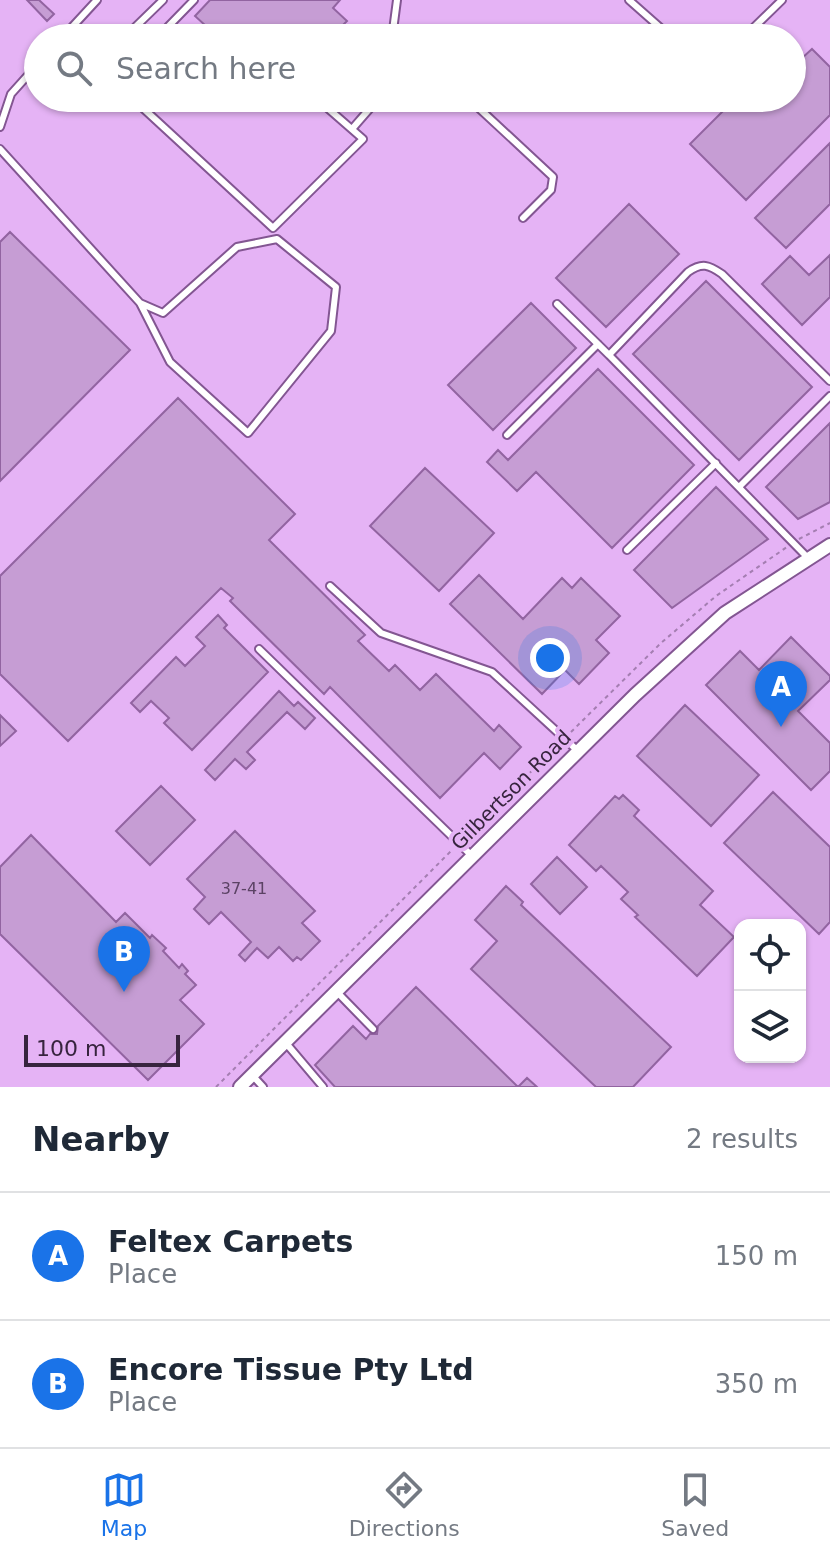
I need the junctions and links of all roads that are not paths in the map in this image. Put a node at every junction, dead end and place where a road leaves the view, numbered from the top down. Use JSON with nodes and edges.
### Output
{"nodes":[{"id":1,"x":97,"y":0,"type":"edge"},
{"id":2,"x":163,"y":0,"type":"edge"},
{"id":3,"x":194,"y":0,"type":"edge"},
{"id":4,"x":397,"y":0,"type":"edge"},
{"id":5,"x":629,"y":0,"type":"edge"},
{"id":6,"x":782,"y":0,"type":"edge"},
{"id":7,"x":76,"y":24,"type":"edge"},
{"id":8,"x":138,"y":24,"type":"edge"},
{"id":9,"x":171,"y":24,"type":"edge"},
{"id":10,"x":394,"y":24,"type":"edge"},
{"id":11,"x":656,"y":24,"type":"edge"},
{"id":12,"x":757,"y":24,"type":"edge"},
{"id":13,"x":24,"y":80,"type":"edge"},
{"id":14,"x":147,"y":112,"type":"edge"},
{"id":15,"x":332,"y":112,"type":"edge"},
{"id":16,"x":367,"y":112,"type":"edge"},
{"id":17,"x":483,"y":112,"type":"edge"},
{"id":18,"x":0,"y":127,"type":"edge"},
{"id":19,"x":352,"y":129,"type":"junction"},
{"id":20,"x":0,"y":149,"type":"edge"},
{"id":21,"x":523,"y":218,"type":"dead end"},
{"id":22,"x":140,"y":303,"type":"junction"},
{"id":23,"x":557,"y":304,"type":"dead end"},
{"id":24,"x":598,"y":344,"type":"junction"},
{"id":25,"x":609,"y":355,"type":"junction"},
{"id":26,"x":830,"y":381,"type":"edge"},
{"id":27,"x":830,"y":396,"type":"edge"},
{"id":28,"x":507,"y":435,"type":"dead end"},
{"id":29,"x":716,"y":463,"type":"junction"},
{"id":30,"x":739,"y":487,"type":"junction"},
{"id":31,"x":830,"y":545,"type":"edge"},
{"id":32,"x":627,"y":550,"type":"dead end"},
{"id":33,"x":809,"y":559,"type":"junction"},
{"id":34,"x":330,"y":586,"type":"dead end"},
{"id":35,"x":259,"y":649,"type":"dead end"},
{"id":36,"x":578,"y":751,"type":"junction"},
{"id":37,"x":472,"y":856,"type":"junction"},
{"id":38,"x":336,"y":991,"type":"junction"},
{"id":39,"x":373,"y":1029,"type":"dead end"},
{"id":40,"x":285,"y":1042,"type":"junction"},
{"id":41,"x":252,"y":1075,"type":"junction"},
{"id":42,"x":241,"y":1087,"type":"edge"},
{"id":43,"x":263,"y":1087,"type":"edge"},
{"id":44,"x":323,"y":1087,"type":"edge"}],
"edges":[{"from":1,"to":7,"type":"lane"},
{"from":2,"to":8,"type":"lane"},
{"from":3,"to":9,"type":"lane"},
{"from":4,"to":10,"type":"lane"},
{"from":5,"to":11,"type":"lane"},
{"from":6,"to":12,"type":"lane"},
{"from":13,"to":18,"type":"lane"},
{"from":14,"to":19,"type":"lane"},
{"from":15,"to":19,"type":"lane"},
{"from":16,"to":19,"type":"lane"},
{"from":17,"to":21,"type":"lane"},
{"from":20,"to":22,"type":"lane"},
{"from":22,"to":22,"type":"lane"},
{"from":23,"to":24,"type":"lane"},
{"from":24,"to":25,"type":"lane"},
{"from":24,"to":28,"type":"lane"},
{"from":25,"to":26,"type":"lane"},
{"from":25,"to":29,"type":"lane"},
{"from":27,"to":30,"type":"lane"},
{"from":29,"to":30,"type":"lane"},
{"from":29,"to":32,"type":"lane"},
{"from":30,"to":33,"type":"lane"},
{"from":31,"to":33,"type":"street","name":"Gilbertson Road"},
{"from":33,"to":36,"type":"street","name":"Gilbertson Road"},
{"from":34,"to":36,"type":"lane"},
{"from":35,"to":37,"type":"lane"},
{"from":36,"to":37,"type":"street","name":"Gilbertson Road"},
{"from":37,"to":38,"type":"street","name":"Gilbertson Road"},
{"from":38,"to":39,"type":"lane"},
{"from":38,"to":40,"type":"street","name":"Gilbertson Road"},
{"from":40,"to":41,"type":"street","name":"Gilbertson Road"},
{"from":40,"to":44,"type":"lane"},
{"from":41,"to":42,"type":"street","name":"Gilbertson Road"},
{"from":41,"to":43,"type":"lane"}]}
